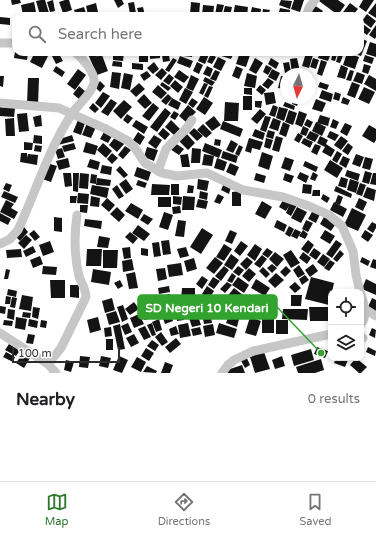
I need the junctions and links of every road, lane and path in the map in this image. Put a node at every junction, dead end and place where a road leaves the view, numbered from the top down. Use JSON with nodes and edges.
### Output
{"nodes":[{"id":1,"x":315,"y":0,"type":"edge"},
{"id":2,"x":308,"y":12,"type":"edge"},
{"id":3,"x":0,"y":43,"type":"edge"},
{"id":4,"x":12,"y":43,"type":"edge"},
{"id":5,"x":79,"y":56,"type":"edge"},
{"id":6,"x":0,"y":103,"type":"edge"},
{"id":7,"x":72,"y":114,"type":"junction"},
{"id":8,"x":192,"y":120,"type":"dead end"},
{"id":9,"x":158,"y":171,"type":"junction"},
{"id":10,"x":77,"y":215,"type":"dead end"},
{"id":11,"x":0,"y":244,"type":"edge"},
{"id":12,"x":360,"y":289,"type":"edge"},
{"id":13,"x":364,"y":305,"type":"edge"},
{"id":14,"x":365,"y":309,"type":"junction"},
{"id":15,"x":376,"y":316,"type":"edge"},
{"id":16,"x":364,"y":320,"type":"edge"},
{"id":17,"x":0,"y":333,"type":"edge"},
{"id":18,"x":328,"y":335,"type":"edge"},
{"id":19,"x":48,"y":364,"type":"junction"},
{"id":20,"x":56,"y":373,"type":"edge"},
{"id":21,"x":222,"y":373,"type":"edge"}],
"edges":[{"from":1,"to":2,"type":"street"},
{"from":3,"to":4,"type":"street"},
{"from":5,"to":7,"type":"street"},
{"from":6,"to":7,"type":"street"},
{"from":7,"to":9,"type":"street"},
{"from":7,"to":11,"type":"street"},
{"from":8,"to":9,"type":"street"},
{"from":9,"to":12,"type":"street"},
{"from":10,"to":19,"type":"street"},
{"from":13,"to":14,"type":"street"},
{"from":14,"to":15,"type":"street"},
{"from":14,"to":16,"type":"street"},
{"from":17,"to":19,"type":"street"},
{"from":18,"to":21,"type":"street"},
{"from":19,"to":20,"type":"street"}]}
